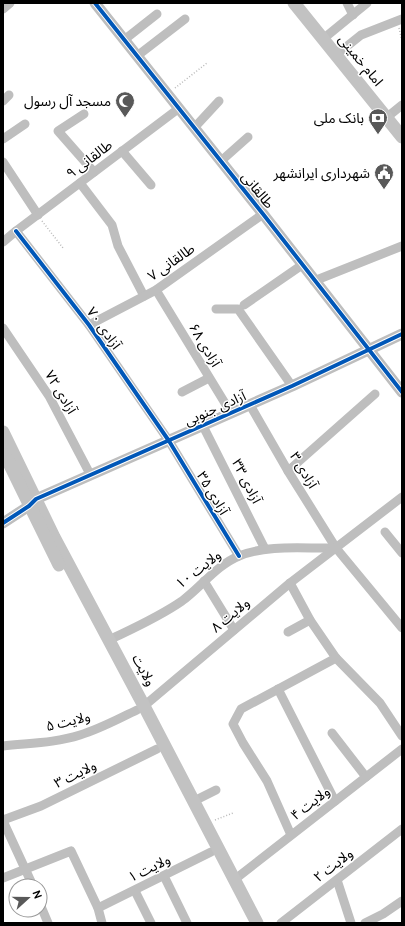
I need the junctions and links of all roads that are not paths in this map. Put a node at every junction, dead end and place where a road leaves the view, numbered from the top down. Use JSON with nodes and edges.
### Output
{"nodes":[{"id":1,"x":10,"y":3,"type":"edge"},
{"id":2,"x":95,"y":3,"type":"edge"},
{"id":3,"x":294,"y":3,"type":"edge"},
{"id":4,"x":347,"y":3,"type":"edge"},
{"id":5,"x":367,"y":3,"type":"edge"},
{"id":6,"x":3,"y":9,"type":"edge"},
{"id":7,"x":157,"y":14,"type":"dead end"},
{"id":8,"x":353,"y":15,"type":"junction"},
{"id":9,"x":185,"y":19,"type":"dead end"},
{"id":10,"x":399,"y":20,"type":"edge"},
{"id":11,"x":323,"y":39,"type":"junction"},
{"id":12,"x":124,"y":40,"type":"junction"},
{"id":13,"x":336,"y":55,"type":"junction"},
{"id":14,"x":137,"y":56,"type":"junction"},
{"id":15,"x":219,"y":101,"type":"dead end"},
{"id":16,"x":402,"y":105,"type":"edge"},
{"id":17,"x":178,"y":109,"type":"junction"},
{"id":18,"x":84,"y":114,"type":"dead end"},
{"id":19,"x":386,"y":118,"type":"junction"},
{"id":20,"x":25,"y":124,"type":"dead end"},
{"id":21,"x":194,"y":128,"type":"junction"},
{"id":22,"x":248,"y":137,"type":"dead end"},
{"id":23,"x":402,"y":137,"type":"edge"},
{"id":24,"x":3,"y":139,"type":"edge"},
{"id":25,"x":122,"y":151,"type":"junction"},
{"id":26,"x":221,"y":161,"type":"junction"},
{"id":27,"x":3,"y":162,"type":"edge"},
{"id":28,"x":94,"y":172,"type":"junction"},
{"id":29,"x":80,"y":183,"type":"junction"},
{"id":30,"x":151,"y":185,"type":"dead end"},
{"id":31,"x":263,"y":214,"type":"junction"},
{"id":32,"x":38,"y":215,"type":"junction"},
{"id":33,"x":16,"y":231,"type":"junction"},
{"id":34,"x":3,"y":242,"type":"edge"},
{"id":35,"x":402,"y":246,"type":"edge"},
{"id":36,"x":302,"y":265,"type":"junction"},
{"id":37,"x":314,"y":281,"type":"junction"},
{"id":38,"x":156,"y":290,"type":"junction"},
{"id":39,"x":144,"y":296,"type":"junction"},
{"id":40,"x":244,"y":304,"type":"dead end"},
{"id":41,"x":216,"y":309,"type":"dead end"},
{"id":42,"x":89,"y":325,"type":"junction"},
{"id":43,"x":3,"y":328,"type":"edge"},
{"id":44,"x":402,"y":334,"type":"edge"},
{"id":45,"x":368,"y":349,"type":"junction"},
{"id":46,"x":209,"y":378,"type":"junction"},
{"id":47,"x":292,"y":386,"type":"junction"},
{"id":48,"x":182,"y":392,"type":"dead end"},
{"id":49,"x":402,"y":392,"type":"edge"},
{"id":50,"x":375,"y":394,"type":"dead end"},
{"id":51,"x":250,"y":405,"type":"junction"},
{"id":52,"x":231,"y":414,"type":"junction"},
{"id":53,"x":203,"y":426,"type":"junction"},
{"id":54,"x":3,"y":432,"type":"edge"},
{"id":55,"x":169,"y":441,"type":"junction"},
{"id":56,"x":3,"y":452,"type":"edge"},
{"id":57,"x":288,"y":471,"type":"junction"},
{"id":58,"x":90,"y":474,"type":"junction"},
{"id":59,"x":402,"y":497,"type":"edge"},
{"id":60,"x":32,"y":502,"type":"junction"},
{"id":61,"x":3,"y":523,"type":"edge"},
{"id":62,"x":385,"y":532,"type":"dead end"},
{"id":63,"x":336,"y":548,"type":"junction"},
{"id":64,"x":265,"y":549,"type":"junction"},
{"id":65,"x":402,"y":553,"type":"edge"},
{"id":66,"x":239,"y":556,"type":"junction"},
{"id":67,"x":204,"y":581,"type":"junction"},
{"id":68,"x":290,"y":583,"type":"junction"},
{"id":69,"x":310,"y":620,"type":"junction"},
{"id":70,"x":402,"y":628,"type":"edge"},
{"id":71,"x":234,"y":630,"type":"junction"},
{"id":72,"x":288,"y":632,"type":"dead end"},
{"id":73,"x":109,"y":640,"type":"junction"},
{"id":74,"x":336,"y":658,"type":"junction"},
{"id":75,"x":278,"y":689,"type":"junction"},
{"id":76,"x":140,"y":708,"type":"junction"},
{"id":77,"x":332,"y":733,"type":"dead end"},
{"id":78,"x":402,"y":736,"type":"edge"},
{"id":79,"x":3,"y":746,"type":"edge"},
{"id":80,"x":157,"y":749,"type":"junction"},
{"id":81,"x":402,"y":749,"type":"edge"},
{"id":82,"x":366,"y":777,"type":"junction"},
{"id":83,"x":216,"y":790,"type":"dead end"},
{"id":84,"x":194,"y":801,"type":"junction"},
{"id":85,"x":335,"y":801,"type":"junction"},
{"id":86,"x":3,"y":821,"type":"edge"},
{"id":87,"x":402,"y":829,"type":"edge"},
{"id":88,"x":291,"y":835,"type":"junction"},
{"id":89,"x":211,"y":852,"type":"junction"},
{"id":90,"x":26,"y":870,"type":"junction"},
{"id":91,"x":164,"y":876,"type":"junction"},
{"id":92,"x":3,"y":878,"type":"edge"},
{"id":93,"x":30,"y":878,"type":"edge"},
{"id":94,"x":234,"y":880,"type":"junction"},
{"id":95,"x":337,"y":880,"type":"junction"},
{"id":96,"x":135,"y":891,"type":"junction"},
{"id":97,"x":402,"y":901,"type":"edge"},
{"id":98,"x":98,"y":908,"type":"junction"},
{"id":99,"x":286,"y":922,"type":"edge"},
{"id":100,"x":102,"y":923,"type":"edge"},
{"id":101,"x":151,"y":923,"type":"edge"},
{"id":102,"x":188,"y":923,"type":"edge"},
{"id":103,"x":248,"y":923,"type":"edge"},
{"id":104,"x":257,"y":923,"type":"edge"},
{"id":105,"x":351,"y":923,"type":"edge"},
{"id":106,"x":365,"y":923,"type":"edge"}],
"edges":[{"from":1,"to":6,"type":"street"},
{"from":2,"to":12,"type":"street","name":"طالقانی"},
{"from":3,"to":11,"type":"main road","name":"امام خمینی"},
{"from":4,"to":8,"type":"street"},
{"from":5,"to":8,"type":"street"},
{"from":7,"to":12,"type":"street"},
{"from":8,"to":11,"type":"street"},
{"from":9,"to":14,"type":"street"},
{"from":10,"to":13,"type":"street"},
{"from":11,"to":13,"type":"main road","name":"امام خمینی"},
{"from":12,"to":14,"type":"street","name":"طالقانی"},
{"from":13,"to":19,"type":"main road","name":"امام خمینی"},
{"from":14,"to":17,"type":"street","name":"طالقانی"},
{"from":15,"to":21,"type":"street"},
{"from":16,"to":19,"type":"street"},
{"from":17,"to":21,"type":"street","name":"طالقانی"},
{"from":17,"to":25,"type":"street","name":"طالقانی ۹"},
{"from":18,"to":28,"type":"street"},
{"from":19,"to":23,"type":"main road","name":"امام خمینی"},
{"from":20,"to":24,"type":"street"},
{"from":21,"to":26,"type":"street","name":"طالقانی"},
{"from":22,"to":26,"type":"street"},
{"from":25,"to":28,"type":"street","name":"طالقانی ۹"},
{"from":25,"to":30,"type":"street"},
{"from":26,"to":31,"type":"street","name":"طالقانی"},
{"from":27,"to":32,"type":"street"},
{"from":28,"to":29,"type":"street","name":"طالقانی ۹"},
{"from":29,"to":32,"type":"street","name":"طالقانی ۹"},
{"from":29,"to":39,"type":"street"},
{"from":31,"to":36,"type":"street","name":"طالقانی"},
{"from":31,"to":38,"type":"street","name":"طالقانی ۷"},
{"from":32,"to":33,"type":"street","name":"طالقانی ۹"},
{"from":33,"to":34,"type":"street","name":"طالقانی ۹"},
{"from":33,"to":42,"type":"street","name":"آزادی ۷۰"},
{"from":35,"to":37,"type":"street"},
{"from":36,"to":37,"type":"street","name":"طالقانی"},
{"from":36,"to":40,"type":"street"},
{"from":37,"to":45,"type":"street","name":"طالقانی"},
{"from":38,"to":39,"type":"street","name":"طالقانی ۷"},
{"from":38,"to":46,"type":"street","name":"آزادی ۶۸"},
{"from":39,"to":42,"type":"street","name":"طالقانی ۷"},
{"from":41,"to":47,"type":"street"},
{"from":42,"to":55,"type":"street","name":"آزادی ۷۰"},
{"from":43,"to":58,"type":"street","name":"آزادی ۷۲"},
{"from":44,"to":45,"type":"street","name":"آزادی جنوبی"},
{"from":45,"to":47,"type":"street","name":"آزادی جنوبی"},
{"from":45,"to":49,"type":"street","name":"طالقانی"},
{"from":46,"to":48,"type":"street"},
{"from":46,"to":52,"type":"street","name":"آزادی ۶۸"},
{"from":47,"to":51,"type":"street","name":"آزادی جنوبی"},
{"from":50,"to":57,"type":"street"},
{"from":51,"to":52,"type":"street","name":"آزادی جنوبی"},
{"from":51,"to":57,"type":"street","name":"آزادی ۳"},
{"from":52,"to":53,"type":"street","name":"آزادی جنوبی"},
{"from":53,"to":55,"type":"street","name":"آزادی جنوبی"},
{"from":53,"to":64,"type":"street","name":"آزادی ۳۳"},
{"from":54,"to":60,"type":"main road","name":"ولایت"},
{"from":55,"to":58,"type":"street","name":"آزادی جنوبی"},
{"from":55,"to":66,"type":"street","name":"آزادی ۳۵"},
{"from":56,"to":60,"type":"main road","name":"ولایت"},
{"from":57,"to":63,"type":"street","name":"آزادی ۳"},
{"from":58,"to":60,"type":"street","name":"آزادی جنوبی"},
{"from":59,"to":63,"type":"street","name":"ولایت ۸"},
{"from":60,"to":61,"type":"street","name":"آزادی جنوبی"},
{"from":60,"to":73,"type":"main road","name":"ولایت"},
{"from":60,"to":76,"type":"main road","name":"ولایت"},
{"from":62,"to":65,"type":"street"},
{"from":63,"to":64,"type":"street","name":"ولایت ۱۰"},
{"from":63,"to":68,"type":"street","name":"ولایت ۸"},
{"from":63,"to":70,"type":"street","name":"آزادی ۳"},
{"from":64,"to":66,"type":"street","name":"ولایت ۱۰"},
{"from":66,"to":67,"type":"street","name":"ولایت ۱۰"},
{"from":67,"to":71,"type":"street"},
{"from":67,"to":73,"type":"street","name":"ولایت ۱۰"},
{"from":68,"to":69,"type":"street"},
{"from":68,"to":71,"type":"street","name":"ولایت ۸"},
{"from":69,"to":72,"type":"street"},
{"from":69,"to":74,"type":"street"},
{"from":71,"to":76,"type":"street","name":"ولایت ۸"},
{"from":73,"to":76,"type":"main road","name":"ولایت"},
{"from":74,"to":75,"type":"street"},
{"from":74,"to":78,"type":"street"},
{"from":75,"to":85,"type":"street"},
{"from":75,"to":88,"type":"street"},
{"from":76,"to":79,"type":"street","name":"ولایت ۵"},
{"from":76,"to":80,"type":"main road","name":"ولایت"},
{"from":76,"to":84,"type":"main road","name":"ولایت"},
{"from":77,"to":82,"type":"street"},
{"from":80,"to":86,"type":"street","name":"ولایت ۳"},
{"from":80,"to":89,"type":"main road","name":"ولایت"},
{"from":81,"to":82,"type":"street","name":"ولایت ۴"},
{"from":82,"to":85,"type":"street","name":"ولایت ۴"},
{"from":83,"to":84,"type":"street"},
{"from":84,"to":94,"type":"main road","name":"ولایت"},
{"from":85,"to":88,"type":"street","name":"ولایت ۴"},
{"from":86,"to":90,"type":"street"},
{"from":87,"to":95,"type":"street","name":"ولایت ۲"},
{"from":88,"to":94,"type":"street","name":"ولایت ۴"},
{"from":89,"to":91,"type":"street","name":"ولایت ۱"},
{"from":89,"to":103,"type":"main road","name":"ولایت"},
{"from":90,"to":92,"type":"street"},
{"from":90,"to":93,"type":"street"},
{"from":90,"to":98,"type":"street"},
{"from":91,"to":96,"type":"street","name":"ولایت ۱"},
{"from":91,"to":102,"type":"street"},
{"from":94,"to":104,"type":"main road","name":"ولایت"},
{"from":95,"to":99,"type":"street","name":"ولایت ۲"},
{"from":95,"to":105,"type":"street"},
{"from":96,"to":98,"type":"street","name":"ولایت ۱"},
{"from":96,"to":101,"type":"street"},
{"from":97,"to":106,"type":"street"},
{"from":98,"to":100,"type":"street"}]}
